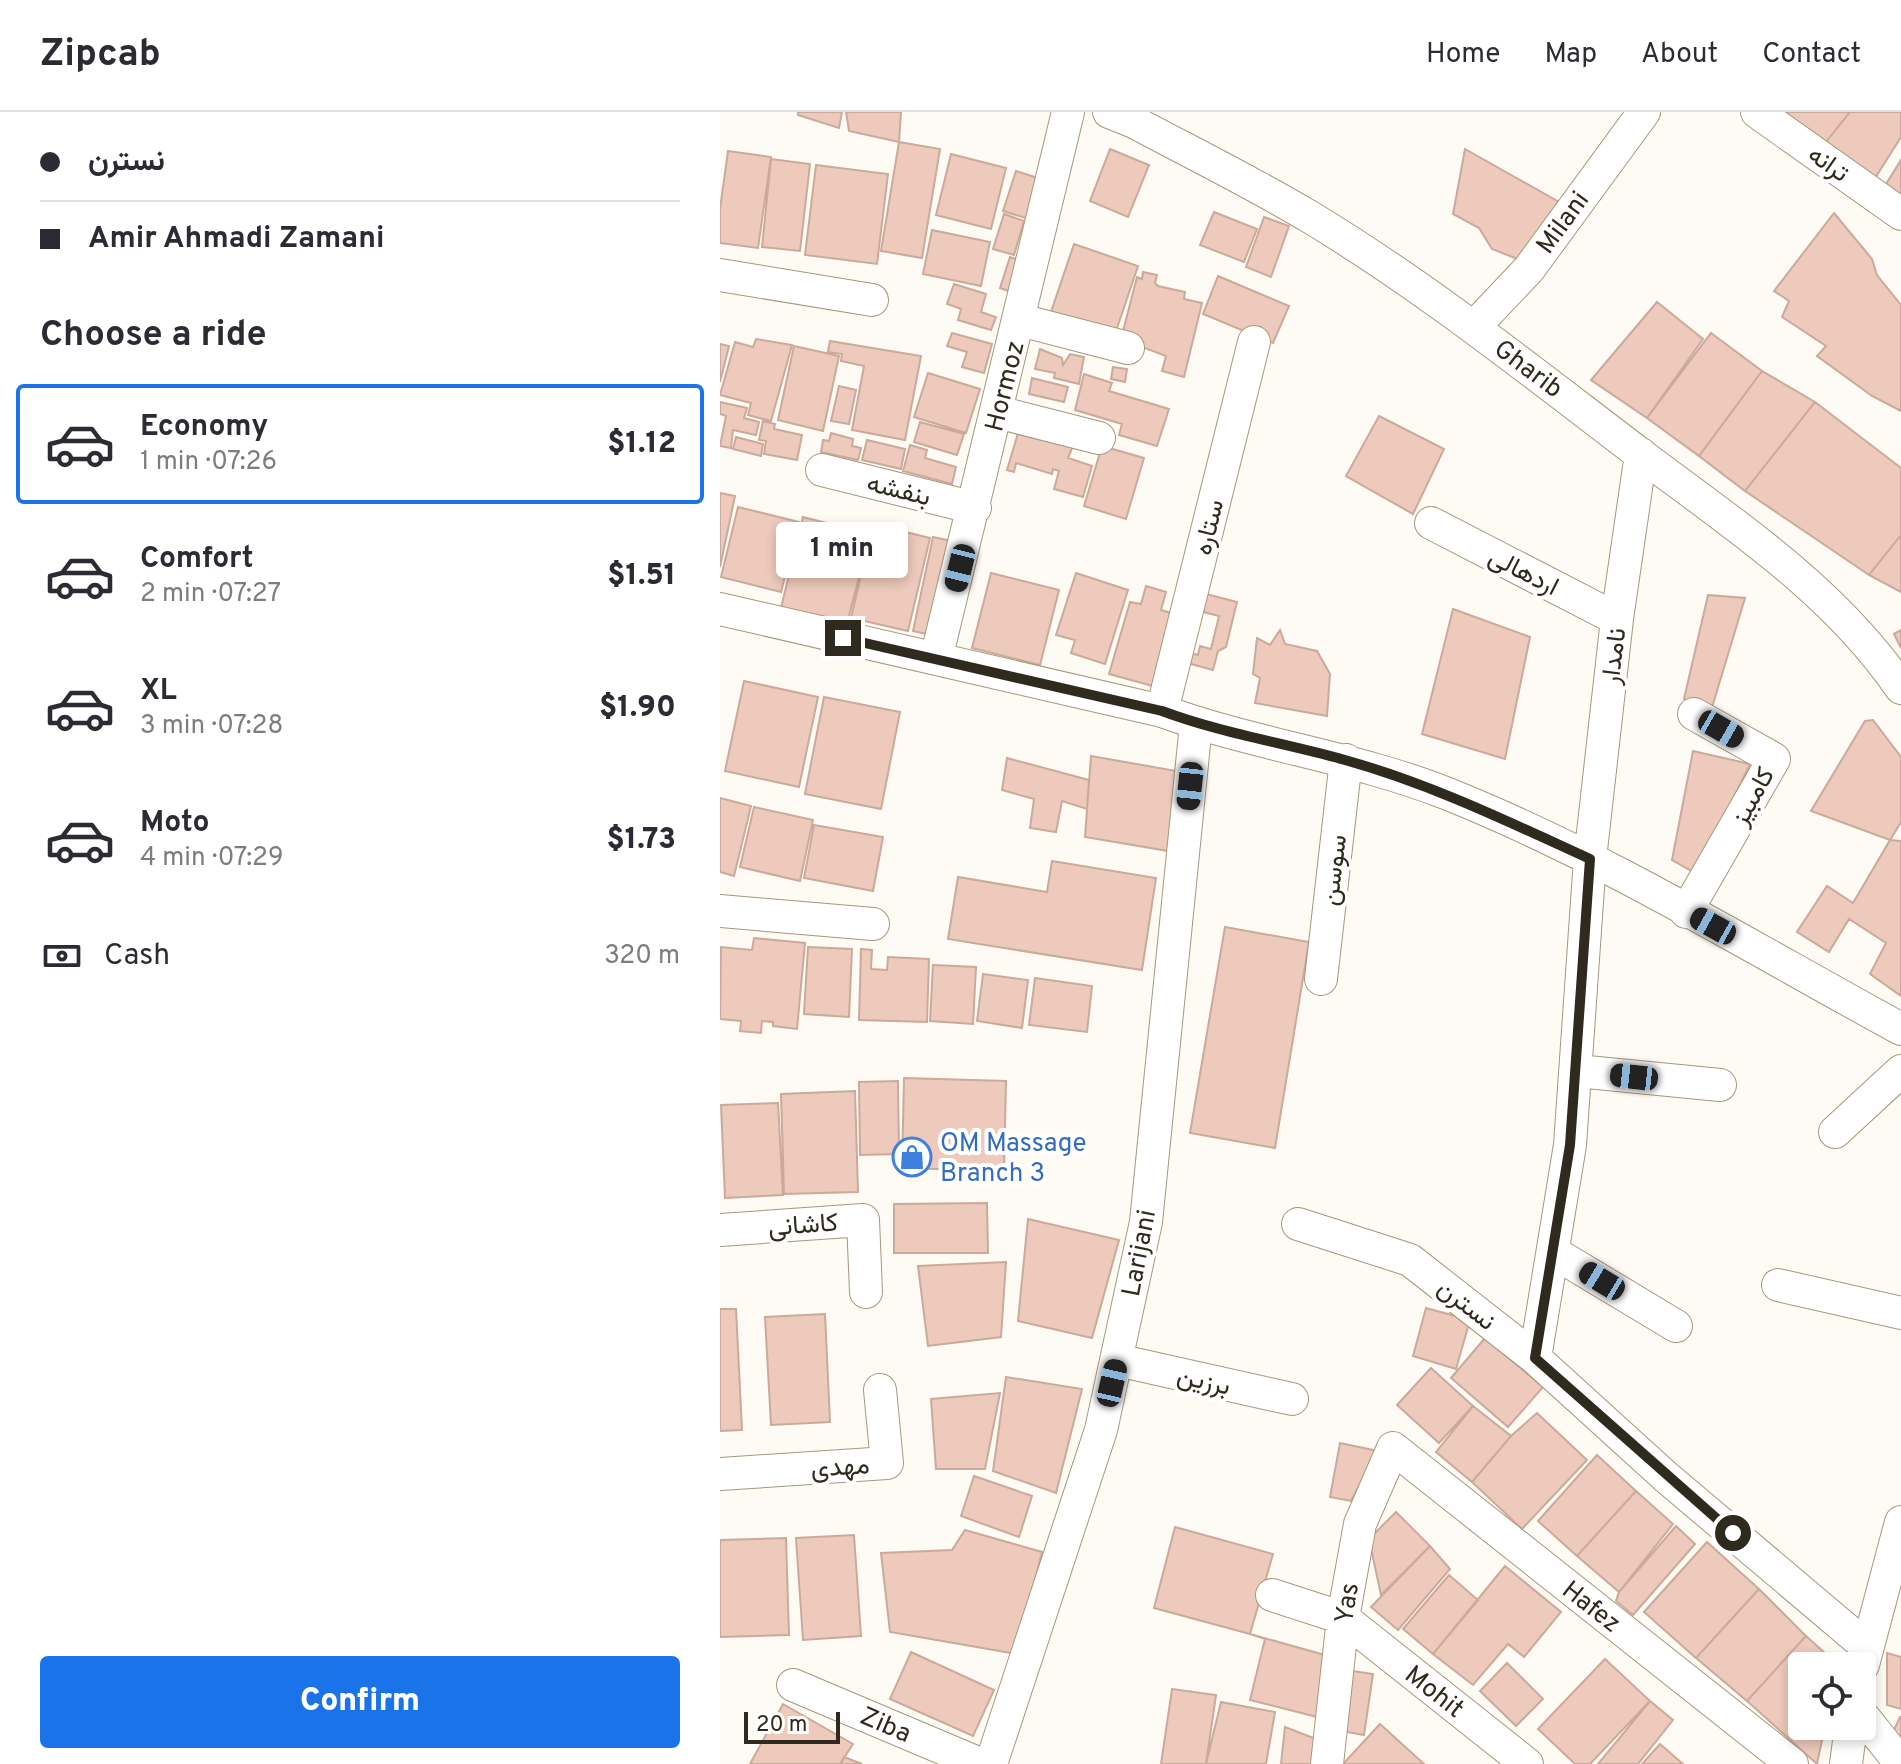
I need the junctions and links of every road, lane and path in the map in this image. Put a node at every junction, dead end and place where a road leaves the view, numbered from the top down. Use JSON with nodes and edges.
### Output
{"nodes":[{"id":1,"x":1068,"y":112,"type":"edge"},
{"id":2,"x":1644,"y":112,"type":"edge"},
{"id":3,"x":1757,"y":112,"type":"edge"},
{"id":4,"x":1126,"y":115,"type":"edge"},
{"id":5,"x":1901,"y":214,"type":"edge"},
{"id":6,"x":720,"y":275,"type":"edge"},
{"id":7,"x":872,"y":300,"type":"dead end"},
{"id":8,"x":1020,"y":320,"type":"junction"},
{"id":9,"x":1474,"y":327,"type":"junction"},
{"id":10,"x":1254,"y":342,"type":"dead end"},
{"id":11,"x":1128,"y":348,"type":"dead end"},
{"id":12,"x":997,"y":412,"type":"junction"},
{"id":13,"x":1099,"y":438,"type":"dead end"},
{"id":14,"x":1641,"y":454,"type":"junction"},
{"id":15,"x":822,"y":470,"type":"dead end"},
{"id":16,"x":975,"y":508,"type":"junction"},
{"id":17,"x":1431,"y":523,"type":"dead end"},
{"id":18,"x":720,"y":609,"type":"edge"},
{"id":19,"x":1617,"y":619,"type":"junction"},
{"id":20,"x":936,"y":659,"type":"junction"},
{"id":21,"x":1901,"y":688,"type":"edge"},
{"id":22,"x":1162,"y":711,"type":"junction"},
{"id":23,"x":1694,"y":714,"type":"dead end"},
{"id":24,"x":1196,"y":724,"type":"junction"},
{"id":25,"x":1346,"y":760,"type":"junction"},
{"id":26,"x":1590,"y":859,"type":"junction"},
{"id":27,"x":720,"y":911,"type":"edge"},
{"id":28,"x":1686,"y":912,"type":"junction"},
{"id":29,"x":873,"y":924,"type":"dead end"},
{"id":30,"x":1321,"y":979,"type":"dead end"},
{"id":31,"x":1901,"y":1029,"type":"edge"},
{"id":32,"x":1577,"y":1071,"type":"junction"},
{"id":33,"x":1901,"y":1071,"type":"edge"},
{"id":34,"x":1720,"y":1085,"type":"dead end"},
{"id":35,"x":1835,"y":1132,"type":"dead end"},
{"id":36,"x":1298,"y":1224,"type":"dead end"},
{"id":37,"x":720,"y":1230,"type":"edge"},
{"id":38,"x":1553,"y":1252,"type":"junction"},
{"id":39,"x":1778,"y":1285,"type":"dead end"},
{"id":40,"x":866,"y":1292,"type":"dead end"},
{"id":41,"x":1901,"y":1313,"type":"edge"},
{"id":42,"x":1676,"y":1326,"type":"dead end"},
{"id":43,"x":1535,"y":1358,"type":"junction"},
{"id":44,"x":1117,"y":1360,"type":"junction"},
{"id":45,"x":880,"y":1390,"type":"dead end"},
{"id":46,"x":1292,"y":1399,"type":"dead end"},
{"id":47,"x":1393,"y":1448,"type":"joint"},
{"id":48,"x":720,"y":1474,"type":"edge"},
{"id":49,"x":1901,"y":1522,"type":"edge"},
{"id":50,"x":1272,"y":1595,"type":"dead end"},
{"id":51,"x":1343,"y":1618,"type":"junction"},
{"id":52,"x":1858,"y":1652,"type":"edge"},
{"id":53,"x":1865,"y":1652,"type":"edge"},
{"id":54,"x":793,"y":1685,"type":"dead end"},
{"id":55,"x":1876,"y":1733,"type":"edge"},
{"id":56,"x":1849,"y":1740,"type":"edge"},
{"id":57,"x":980,"y":1764,"type":"edge"},
{"id":58,"x":991,"y":1764,"type":"edge"},
{"id":59,"x":1327,"y":1764,"type":"edge"},
{"id":60,"x":1527,"y":1764,"type":"edge"},
{"id":61,"x":1792,"y":1764,"type":"edge"},
{"id":62,"x":1846,"y":1764,"type":"edge"},
{"id":63,"x":1901,"y":1764,"type":"edge"}],
"edges":[{"from":1,"to":8,"type":"street","name":"Hormoz"},
{"from":2,"to":9,"type":"street","name":"Milani"},
{"from":3,"to":5,"type":"street","name":"ترانه"},
{"from":4,"to":9,"type":"street","name":"Gharib"},
{"from":6,"to":7,"type":"street"},
{"from":8,"to":11,"type":"street"},
{"from":8,"to":12,"type":"street","name":"Hormoz"},
{"from":9,"to":14,"type":"street","name":"Gharib"},
{"from":10,"to":22,"type":"street","name":"ستاره"},
{"from":12,"to":13,"type":"street"},
{"from":12,"to":16,"type":"street","name":"Hormoz"},
{"from":14,"to":19,"type":"street","name":"نامدار"},
{"from":14,"to":21,"type":"street","name":"Gharib"},
{"from":15,"to":16,"type":"street","name":"بنفشه"},
{"from":16,"to":20,"type":"street","name":"Hormoz"},
{"from":17,"to":19,"type":"street","name":"اردهالی"},
{"from":18,"to":20,"type":"street"},
{"from":19,"to":26,"type":"street","name":"نامدار"},
{"from":20,"to":22,"type":"street"},
{"from":22,"to":24,"type":"street"},
{"from":23,"to":28,"type":"street","name":"کامبیز"},
{"from":24,"to":25,"type":"street"},
{"from":24,"to":44,"type":"street","name":"Larijani"},
{"from":25,"to":26,"type":"street"},
{"from":25,"to":30,"type":"street","name":"سوسن"},
{"from":26,"to":28,"type":"street"},
{"from":26,"to":32,"type":"street","name":"نامدار"},
{"from":27,"to":29,"type":"street"},
{"from":28,"to":31,"type":"street"},
{"from":32,"to":34,"type":"street"},
{"from":32,"to":38,"type":"street","name":"نامدار"},
{"from":33,"to":35,"type":"street"},
{"from":36,"to":43,"type":"street","name":"نسترن"},
{"from":37,"to":40,"type":"street","name":"کاشانی"},
{"from":38,"to":42,"type":"street"},
{"from":38,"to":43,"type":"street","name":"نامدار"},
{"from":39,"to":41,"type":"street"},
{"from":43,"to":52,"type":"street","name":"نسترن"},
{"from":44,"to":46,"type":"street","name":"برزین"},
{"from":44,"to":58,"type":"street","name":"Larijani"},
{"from":45,"to":48,"type":"street","name":"مهدی"},
{"from":47,"to":51,"type":"street","name":"Yas"},
{"from":47,"to":61,"type":"street","name":"Hafez"},
{"from":49,"to":53,"type":"street"},
{"from":50,"to":51,"type":"street"},
{"from":51,"to":59,"type":"street","name":"Yas"},
{"from":51,"to":60,"type":"street","name":"Mohit"},
{"from":54,"to":57,"type":"street","name":"Ziba"},
{"from":55,"to":63,"type":"street"},
{"from":56,"to":62,"type":"street"}]}
